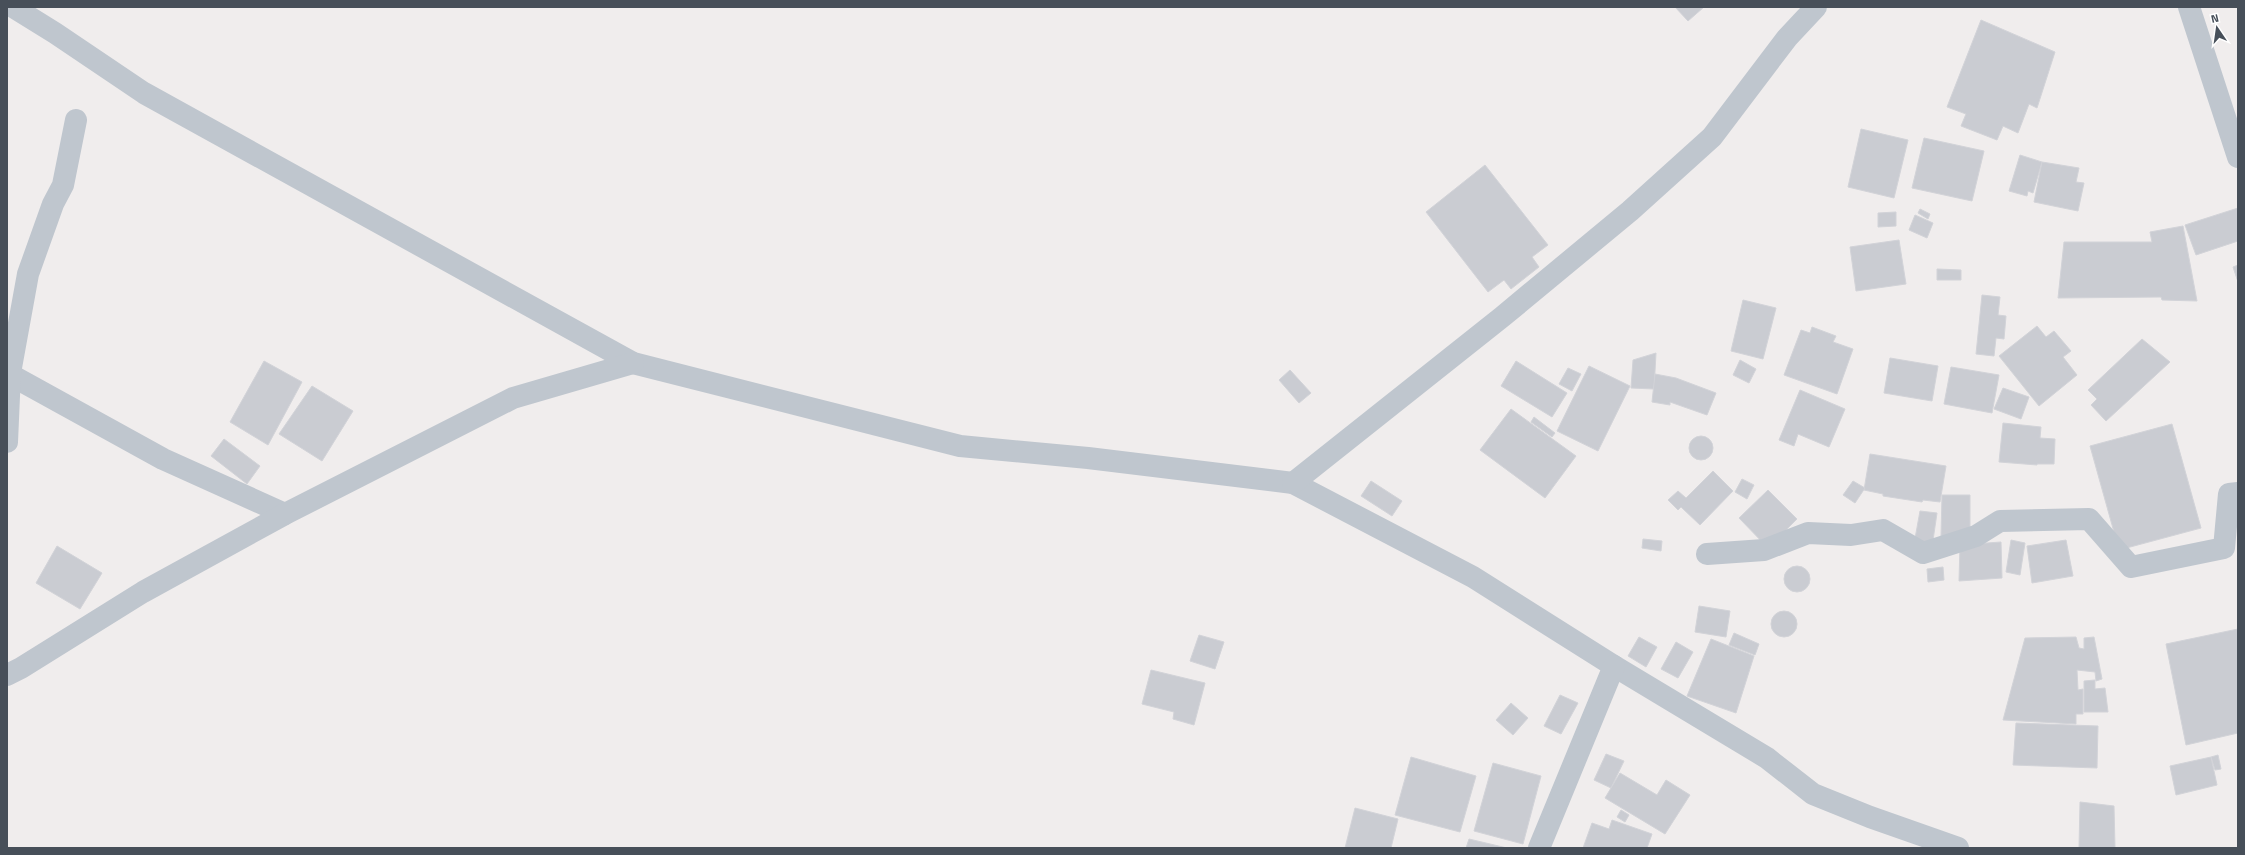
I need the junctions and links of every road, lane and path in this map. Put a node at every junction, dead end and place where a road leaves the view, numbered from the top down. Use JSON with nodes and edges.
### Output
{"nodes":[{"id":1,"x":13,"y":7,"type":"edge"},
{"id":2,"x":1816,"y":7,"type":"edge"},
{"id":3,"x":2189,"y":7,"type":"edge"},
{"id":4,"x":76,"y":120,"type":"dead end"},
{"id":5,"x":2238,"y":157,"type":"edge"},
{"id":6,"x":633,"y":363,"type":"junction"},
{"id":7,"x":9,"y":373,"type":"edge"},
{"id":8,"x":7,"y":442,"type":"edge"},
{"id":9,"x":1293,"y":482,"type":"junction"},
{"id":10,"x":2238,"y":493,"type":"edge"},
{"id":11,"x":285,"y":514,"type":"junction"},
{"id":12,"x":1707,"y":554,"type":"dead end"},
{"id":13,"x":1614,"y":666,"type":"junction"},
{"id":14,"x":7,"y":675,"type":"edge"},
{"id":15,"x":1539,"y":848,"type":"edge"},
{"id":16,"x":1958,"y":848,"type":"edge"}],
"edges":[{"from":1,"to":6,"type":"street"},
{"from":2,"to":9,"type":"street"},
{"from":3,"to":5,"type":"street"},
{"from":4,"to":7,"type":"street"},
{"from":6,"to":9,"type":"street"},
{"from":6,"to":11,"type":"street"},
{"from":7,"to":8,"type":"street"},
{"from":7,"to":11,"type":"street"},
{"from":9,"to":13,"type":"street"},
{"from":10,"to":12,"type":"street"},
{"from":11,"to":14,"type":"street"},
{"from":13,"to":15,"type":"street"},
{"from":13,"to":16,"type":"street"}]}
